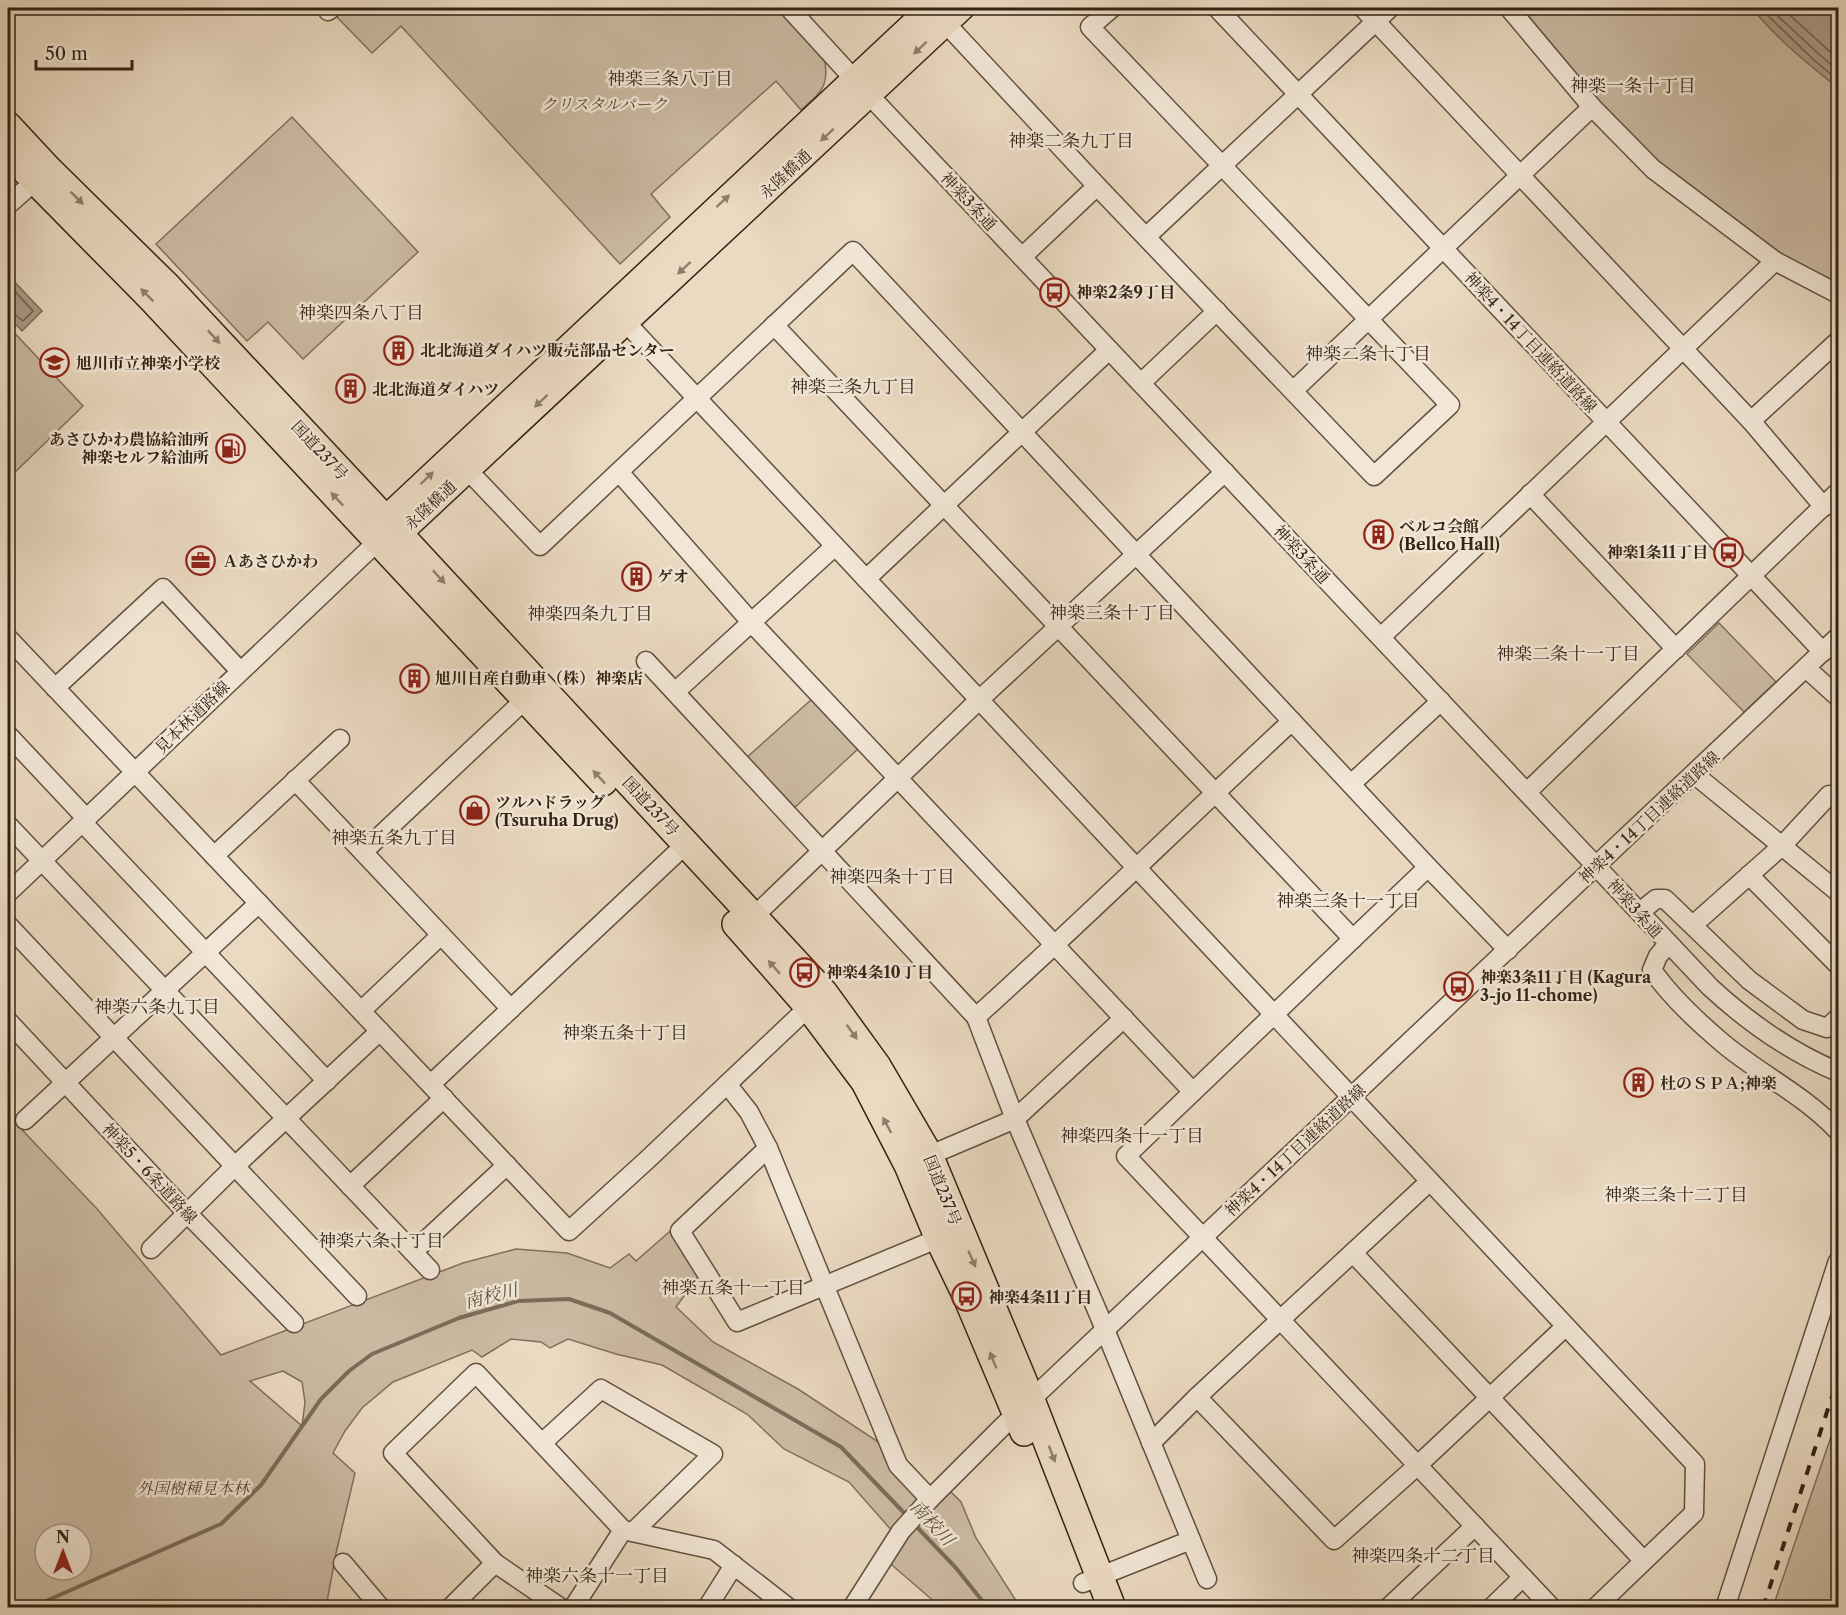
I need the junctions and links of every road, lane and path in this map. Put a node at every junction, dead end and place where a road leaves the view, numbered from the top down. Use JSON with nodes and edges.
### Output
{"nodes":[{"id":1,"x":789,"y":8,"type":"edge"},
{"id":2,"x":1112,"y":8,"type":"edge"},
{"id":3,"x":1217,"y":8,"type":"edge"},
{"id":4,"x":1363,"y":8,"type":"edge"},
{"id":5,"x":1390,"y":8,"type":"edge"},
{"id":6,"x":1509,"y":8,"type":"edge"},
{"id":7,"x":946,"y":13,"type":"edge"},
{"id":8,"x":1376,"y":21,"type":"junction"},
{"id":9,"x":862,"y":87,"type":"junction"},
{"id":10,"x":1298,"y":94,"type":"junction"},
{"id":11,"x":1592,"y":107,"type":"junction"},
{"id":12,"x":8,"y":126,"type":"edge"},
{"id":13,"x":8,"y":153,"type":"edge"},
{"id":14,"x":1221,"y":167,"type":"junction"},
{"id":15,"x":41,"y":176,"type":"junction"},
{"id":16,"x":1520,"y":177,"type":"junction"},
{"id":17,"x":1097,"y":186,"type":"junction"},
{"id":18,"x":8,"y":205,"type":"edge"},
{"id":19,"x":1147,"y":236,"type":"junction"},
{"id":20,"x":1443,"y":248,"type":"junction"},
{"id":21,"x":1022,"y":257,"type":"junction"},
{"id":22,"x":1775,"y":261,"type":"junction"},
{"id":23,"x":1839,"y":294,"type":"edge"},
{"id":24,"x":1217,"y":311,"type":"junction"},
{"id":25,"x":618,"y":314,"type":"junction"},
{"id":26,"x":1367,"y":319,"type":"junction"},
{"id":27,"x":774,"y":326,"type":"junction"},
{"id":28,"x":1839,"y":341,"type":"edge"},
{"id":29,"x":1682,"y":349,"type":"junction"},
{"id":30,"x":1109,"y":350,"type":"junction"},
{"id":31,"x":1141,"y":383,"type":"junction"},
{"id":32,"x":1293,"y":390,"type":"junction"},
{"id":33,"x":697,"y":398,"type":"junction"},
{"id":34,"x":1750,"y":421,"type":"junction"},
{"id":35,"x":1607,"y":422,"type":"junction"},
{"id":36,"x":1022,"y":432,"type":"junction"},
{"id":37,"x":459,"y":462,"type":"junction"},
{"id":38,"x":618,"y":472,"type":"junction"},
{"id":39,"x":1225,"y":472,"type":"junction"},
{"id":40,"x":1839,"y":492,"type":"edge"},
{"id":41,"x":1530,"y":494,"type":"junction"},
{"id":42,"x":943,"y":506,"type":"junction"},
{"id":43,"x":1824,"y":507,"type":"junction"},
{"id":44,"x":387,"y":531,"type":"junction"},
{"id":45,"x":835,"y":546,"type":"junction"},
{"id":46,"x":1136,"y":555,"type":"junction"},
{"id":47,"x":1752,"y":576,"type":"junction"},
{"id":48,"x":866,"y":579,"type":"junction"},
{"id":49,"x":751,"y":622,"type":"junction"},
{"id":50,"x":1058,"y":628,"type":"junction"},
{"id":51,"x":1381,"y":637,"type":"junction"},
{"id":52,"x":1839,"y":637,"type":"edge"},
{"id":53,"x":10,"y":644,"type":"edge"},
{"id":54,"x":1676,"y":649,"type":"junction"},
{"id":55,"x":1823,"y":652,"type":"junction"},
{"id":56,"x":646,"y":661,"type":"dead end"},
{"id":57,"x":1806,"y":668,"type":"junction"},
{"id":58,"x":240,"y":671,"type":"junction"},
{"id":59,"x":55,"y":688,"type":"junction"},
{"id":60,"x":675,"y":692,"type":"junction"},
{"id":61,"x":533,"y":693,"type":"junction"},
{"id":62,"x":1839,"y":697,"type":"edge"},
{"id":63,"x":979,"y":700,"type":"junction"},
{"id":64,"x":1441,"y":701,"type":"junction"},
{"id":65,"x":1292,"y":722,"type":"junction"},
{"id":66,"x":8,"y":735,"type":"edge"},
{"id":67,"x":340,"y":739,"type":"dead end"},
{"id":68,"x":135,"y":772,"type":"junction"},
{"id":69,"x":1694,"y":774,"type":"junction"},
{"id":70,"x":897,"y":778,"type":"junction"},
{"id":71,"x":295,"y":780,"type":"junction"},
{"id":72,"x":1351,"y":784,"type":"junction"},
{"id":73,"x":1215,"y":792,"type":"junction"},
{"id":74,"x":1527,"y":792,"type":"junction"},
{"id":75,"x":1829,"y":795,"type":"dead end"},
{"id":76,"x":85,"y":821,"type":"junction"},
{"id":77,"x":8,"y":825,"type":"edge"},
{"id":78,"x":1782,"y":846,"type":"junction"},
{"id":79,"x":680,"y":850,"type":"junction"},
{"id":80,"x":363,"y":852,"type":"junction"},
{"id":81,"x":822,"y":852,"type":"junction"},
{"id":82,"x":214,"y":856,"type":"junction"},
{"id":83,"x":42,"y":861,"type":"junction"},
{"id":84,"x":1597,"y":866,"type":"junction"},
{"id":85,"x":1135,"y":867,"type":"junction"},
{"id":86,"x":1428,"y":867,"type":"junction"},
{"id":87,"x":1749,"y":875,"type":"junction"},
{"id":88,"x":1839,"y":892,"type":"edge"},
{"id":89,"x":8,"y":893,"type":"edge"},
{"id":90,"x":259,"y":903,"type":"junction"},
{"id":91,"x":1640,"y":912,"type":"junction"},
{"id":92,"x":747,"y":923,"type":"junction"},
{"id":93,"x":8,"y":925,"type":"edge"},
{"id":94,"x":1693,"y":925,"type":"junction"},
{"id":95,"x":441,"y":935,"type":"junction"},
{"id":96,"x":1353,"y":939,"type":"junction"},
{"id":97,"x":1668,"y":944,"type":"junction"},
{"id":98,"x":1055,"y":946,"type":"junction"},
{"id":99,"x":1508,"y":950,"type":"junction"},
{"id":100,"x":205,"y":953,"type":"junction"},
{"id":101,"x":1839,"y":965,"type":"edge"},
{"id":102,"x":164,"y":990,"type":"junction"},
{"id":103,"x":816,"y":1000,"type":"junction"},
{"id":104,"x":511,"y":1009,"type":"junction"},
{"id":105,"x":361,"y":1011,"type":"junction"},
{"id":106,"x":1273,"y":1015,"type":"junction"},
{"id":107,"x":976,"y":1017,"type":"junction"},
{"id":108,"x":1124,"y":1018,"type":"junction"},
{"id":109,"x":1839,"y":1018,"type":"edge"},
{"id":110,"x":8,"y":1021,"type":"edge"},
{"id":111,"x":380,"y":1031,"type":"junction"},
{"id":112,"x":114,"y":1038,"type":"junction"},
{"id":113,"x":1839,"y":1072,"type":"edge"},
{"id":114,"x":327,"y":1081,"type":"junction"},
{"id":115,"x":64,"y":1082,"type":"junction"},
{"id":116,"x":431,"y":1084,"type":"junction"},
{"id":117,"x":727,"y":1084,"type":"junction"},
{"id":118,"x":1193,"y":1092,"type":"junction"},
{"id":119,"x":444,"y":1098,"type":"junction"},
{"id":120,"x":1351,"y":1098,"type":"junction"},
{"id":121,"x":287,"y":1119,"type":"junction"},
{"id":122,"x":1015,"y":1119,"type":"junction"},
{"id":123,"x":24,"y":1120,"type":"dead end"},
{"id":124,"x":1839,"y":1131,"type":"edge"},
{"id":125,"x":768,"y":1148,"type":"junction"},
{"id":126,"x":919,"y":1160,"type":"junction"},
{"id":127,"x":507,"y":1165,"type":"junction"},
{"id":128,"x":235,"y":1166,"type":"junction"},
{"id":129,"x":1429,"y":1182,"type":"junction"},
{"id":130,"x":350,"y":1186,"type":"junction"},
{"id":131,"x":187,"y":1213,"type":"junction"},
{"id":132,"x":949,"y":1234,"type":"junction"},
{"id":133,"x":1203,"y":1237,"type":"junction"},
{"id":134,"x":151,"y":1249,"type":"dead end"},
{"id":135,"x":413,"y":1252,"type":"junction"},
{"id":136,"x":1353,"y":1253,"type":"junction"},
{"id":137,"x":1839,"y":1261,"type":"edge"},
{"id":138,"x":430,"y":1270,"type":"dead end"},
{"id":139,"x":826,"y":1286,"type":"junction"},
{"id":140,"x":357,"y":1296,"type":"dead end"},
{"id":141,"x":1281,"y":1320,"type":"junction"},
{"id":142,"x":294,"y":1323,"type":"dead end"},
{"id":143,"x":1565,"y":1327,"type":"junction"},
{"id":144,"x":1105,"y":1329,"type":"junction"},
{"id":145,"x":1197,"y":1397,"type":"junction"},
{"id":146,"x":1489,"y":1398,"type":"junction"},
{"id":147,"x":1024,"y":1407,"type":"junction"},
{"id":148,"x":542,"y":1443,"type":"junction"},
{"id":149,"x":1151,"y":1443,"type":"junction"},
{"id":150,"x":1418,"y":1465,"type":"junction"},
{"id":151,"x":930,"y":1499,"type":"junction"},
{"id":152,"x":1475,"y":1526,"type":"junction"},
{"id":153,"x":628,"y":1531,"type":"junction"},
{"id":154,"x":1191,"y":1540,"type":"junction"},
{"id":155,"x":1642,"y":1560,"type":"junction"},
{"id":156,"x":343,"y":1563,"type":"dead end"},
{"id":157,"x":495,"y":1563,"type":"junction"},
{"id":158,"x":734,"y":1565,"type":"junction"},
{"id":159,"x":1523,"y":1577,"type":"junction"},
{"id":160,"x":1207,"y":1579,"type":"dead end"},
{"id":161,"x":1092,"y":1589,"type":"edge"},
{"id":162,"x":1607,"y":1604,"type":"edge"},
{"id":163,"x":381,"y":1608,"type":"edge"},
{"id":164,"x":450,"y":1608,"type":"edge"},
{"id":165,"x":561,"y":1608,"type":"edge"},
{"id":166,"x":573,"y":1608,"type":"edge"},
{"id":167,"x":707,"y":1608,"type":"edge"},
{"id":168,"x":789,"y":1608,"type":"edge"},
{"id":169,"x":852,"y":1608,"type":"edge"},
{"id":170,"x":1112,"y":1608,"type":"edge"},
{"id":171,"x":1388,"y":1608,"type":"edge"},
{"id":172,"x":1491,"y":1608,"type":"edge"},
{"id":173,"x":1551,"y":1608,"type":"edge"},
{"id":174,"x":1725,"y":1608,"type":"edge"}],
"edges":[{"from":1,"to":9,"type":"street","name":"神楽3条通"},
{"from":2,"to":14,"type":"street"},
{"from":3,"to":10,"type":"street","name":"神楽4・14丁目連絡道路線"},
{"from":4,"to":8,"type":"street"},
{"from":5,"to":8,"type":"street"},
{"from":6,"to":11,"type":"street"},
{"from":7,"to":9,"type":"main road","name":"永隆橋通"},
{"from":7,"to":17,"type":"street"},
{"from":8,"to":10,"type":"street"},
{"from":8,"to":16,"type":"street"},
{"from":9,"to":21,"type":"street","name":"神楽3条通"},
{"from":9,"to":25,"type":"main road","name":"永隆橋通"},
{"from":10,"to":14,"type":"street"},
{"from":10,"to":20,"type":"street","name":"神楽4・14丁目連絡道路線"},
{"from":11,"to":16,"type":"street"},
{"from":11,"to":22,"type":"street"},
{"from":12,"to":15,"type":"highway","name":"国道237号"},
{"from":13,"to":15,"type":"highway","name":"国道237号"},
{"from":14,"to":19,"type":"street"},
{"from":14,"to":26,"type":"street"},
{"from":15,"to":18,"type":"street"},
{"from":15,"to":44,"type":"highway","name":"国道237号"},
{"from":16,"to":20,"type":"street"},
{"from":16,"to":29,"type":"street"},
{"from":17,"to":19,"type":"street"},
{"from":17,"to":21,"type":"street"},
{"from":19,"to":24,"type":"street"},
{"from":20,"to":26,"type":"street"},
{"from":20,"to":35,"type":"street","name":"神楽4・14丁目連絡道路線"},
{"from":21,"to":30,"type":"street","name":"神楽3条通"},
{"from":22,"to":23,"type":"street"},
{"from":22,"to":29,"type":"street"},
{"from":24,"to":31,"type":"street"},
{"from":24,"to":32,"type":"street"},
{"from":25,"to":33,"type":"street"},
{"from":25,"to":37,"type":"main road","name":"永隆橋通"},
{"from":26,"to":32,"type":"street"},
{"from":26,"to":32,"type":"street"},
{"from":27,"to":33,"type":"street"},
{"from":27,"to":36,"type":"street"},
{"from":27,"to":42,"type":"street"},
{"from":28,"to":34,"type":"street"},
{"from":29,"to":34,"type":"street"},
{"from":29,"to":35,"type":"street"},
{"from":30,"to":31,"type":"street","name":"神楽3条通"},
{"from":30,"to":36,"type":"street"},
{"from":31,"to":39,"type":"street","name":"神楽3条通"},
{"from":33,"to":38,"type":"street"},
{"from":33,"to":45,"type":"street"},
{"from":34,"to":43,"type":"street"},
{"from":35,"to":41,"type":"street"},
{"from":35,"to":47,"type":"street","name":"神楽4・14丁目連絡道路線"},
{"from":36,"to":42,"type":"street"},
{"from":36,"to":46,"type":"street"},
{"from":37,"to":38,"type":"street"},
{"from":37,"to":44,"type":"main road","name":"永隆橋通"},
{"from":38,"to":49,"type":"street"},
{"from":39,"to":46,"type":"street"},
{"from":39,"to":51,"type":"street","name":"神楽3条通"},
{"from":40,"to":43,"type":"street"},
{"from":41,"to":51,"type":"street"},
{"from":41,"to":54,"type":"street"},
{"from":42,"to":48,"type":"street"},
{"from":42,"to":50,"type":"street"},
{"from":43,"to":47,"type":"street"},
{"from":44,"to":58,"type":"street","name":"見本林道路線"},
{"from":44,"to":61,"type":"highway","name":"国道237号"},
{"from":45,"to":48,"type":"street"},
{"from":45,"to":49,"type":"street"},
{"from":46,"to":50,"type":"street"},
{"from":46,"to":65,"type":"street"},
{"from":47,"to":54,"type":"street"},
{"from":47,"to":55,"type":"street","name":"神楽4・14丁目連絡道路線"},
{"from":48,"to":63,"type":"street"},
{"from":49,"to":60,"type":"street"},
{"from":49,"to":70,"type":"street"},
{"from":50,"to":63,"type":"street"},
{"from":50,"to":73,"type":"street"},
{"from":51,"to":64,"type":"street","name":"神楽3条通"},
{"from":52,"to":55,"type":"street"},
{"from":53,"to":59,"type":"street"},
{"from":54,"to":74,"type":"street"},
{"from":55,"to":57,"type":"street","name":"神楽4・14丁目連絡道路線"},
{"from":56,"to":60,"type":"street"},
{"from":57,"to":62,"type":"street"},
{"from":57,"to":69,"type":"street","name":"神楽4・14丁目連絡道路線"},
{"from":58,"to":59,"type":"street"},
{"from":58,"to":68,"type":"street","name":"見本林道路線"},
{"from":59,"to":68,"type":"street"},
{"from":60,"to":81,"type":"street"},
{"from":61,"to":79,"type":"highway","name":"国道237号"},
{"from":61,"to":80,"type":"street"},
{"from":63,"to":70,"type":"street"},
{"from":63,"to":85,"type":"street"},
{"from":64,"to":72,"type":"street"},
{"from":64,"to":74,"type":"street","name":"神楽3条通"},
{"from":65,"to":72,"type":"street"},
{"from":65,"to":73,"type":"street"},
{"from":66,"to":76,"type":"street"},
{"from":67,"to":71,"type":"street"},
{"from":68,"to":76,"type":"street","name":"見本林道路線"},
{"from":68,"to":82,"type":"street"},
{"from":69,"to":78,"type":"street"},
{"from":69,"to":84,"type":"street","name":"神楽4・14丁目連絡道路線"},
{"from":70,"to":81,"type":"street"},
{"from":70,"to":98,"type":"street"},
{"from":71,"to":80,"type":"street"},
{"from":71,"to":82,"type":"street"},
{"from":72,"to":86,"type":"street"},
{"from":73,"to":85,"type":"street"},
{"from":73,"to":96,"type":"street"},
{"from":74,"to":84,"type":"street","name":"神楽3条通"},
{"from":75,"to":78,"type":"street"},
{"from":76,"to":83,"type":"street","name":"見本林道路線"},
{"from":76,"to":100,"type":"street"},
{"from":77,"to":83,"type":"street"},
{"from":78,"to":87,"type":"street"},
{"from":78,"to":88,"type":"street"},
{"from":79,"to":92,"type":"highway","name":"国道237号"},
{"from":79,"to":104,"type":"street"},
{"from":80,"to":95,"type":"street"},
{"from":81,"to":92,"type":"street"},
{"from":81,"to":107,"type":"street"},
{"from":82,"to":90,"type":"street"},
{"from":83,"to":89,"type":"street","name":"見本林道路線"},
{"from":83,"to":102,"type":"street"},
{"from":84,"to":91,"type":"street","name":"神楽3条通"},
{"from":84,"to":99,"type":"street","name":"神楽4・14丁目連絡道路線"},
{"from":85,"to":98,"type":"street"},
{"from":85,"to":106,"type":"street"},
{"from":86,"to":96,"type":"street"},
{"from":86,"to":99,"type":"street"},
{"from":87,"to":94,"type":"street"},
{"from":87,"to":101,"type":"street"},
{"from":90,"to":100,"type":"street"},
{"from":90,"to":105,"type":"street"},
{"from":91,"to":94,"type":"street"},
{"from":91,"to":97,"type":"street","name":"神楽3条通"},
{"from":92,"to":103,"type":"highway","name":"国道237号"},
{"from":93,"to":112,"type":"street"},
{"from":94,"to":109,"type":"street"},
{"from":95,"to":104,"type":"street"},
{"from":95,"to":105,"type":"street"},
{"from":96,"to":106,"type":"street"},
{"from":97,"to":113,"type":"street","name":"神楽3条通"},
{"from":97,"to":124,"type":"street"},
{"from":98,"to":107,"type":"street"},
{"from":98,"to":108,"type":"street"},
{"from":99,"to":120,"type":"street","name":"神楽4・14丁目連絡道路線"},
{"from":100,"to":102,"type":"street"},
{"from":100,"to":114,"type":"street"},
{"from":102,"to":112,"type":"street"},
{"from":102,"to":121,"type":"street"},
{"from":103,"to":117,"type":"street"},
{"from":103,"to":126,"type":"highway","name":"国道237号"},
{"from":104,"to":116,"type":"street"},
{"from":105,"to":111,"type":"street"},
{"from":106,"to":118,"type":"street"},
{"from":106,"to":120,"type":"street"},
{"from":107,"to":122,"type":"street"},
{"from":108,"to":118,"type":"street"},
{"from":108,"to":122,"type":"street"},
{"from":110,"to":115,"type":"street","name":"神楽5・6条道路線"},
{"from":111,"to":114,"type":"street"},
{"from":111,"to":116,"type":"street"},
{"from":112,"to":115,"type":"street"},
{"from":112,"to":128,"type":"street"},
{"from":114,"to":121,"type":"street"},
{"from":115,"to":123,"type":"street"},
{"from":115,"to":131,"type":"street","name":"神楽5・6条道路線"},
{"from":116,"to":119,"type":"street"},
{"from":117,"to":125,"type":"street"},
{"from":117,"to":127,"type":"street"},
{"from":118,"to":133,"type":"street"},
{"from":119,"to":127,"type":"street"},
{"from":119,"to":130,"type":"street"},
{"from":120,"to":129,"type":"street"},
{"from":120,"to":133,"type":"street","name":"神楽4・14丁目連絡道路線"},
{"from":121,"to":128,"type":"street"},
{"from":121,"to":130,"type":"street"},
{"from":122,"to":126,"type":"street"},
{"from":122,"to":144,"type":"street"},
{"from":125,"to":139,"type":"street"},
{"from":125,"to":139,"type":"street"},
{"from":126,"to":132,"type":"highway","name":"国道237号"},
{"from":127,"to":135,"type":"street"},
{"from":128,"to":131,"type":"street"},
{"from":128,"to":140,"type":"street"},
{"from":129,"to":136,"type":"street"},
{"from":129,"to":143,"type":"street"},
{"from":130,"to":135,"type":"street"},
{"from":131,"to":134,"type":"street"},
{"from":131,"to":142,"type":"street","name":"神楽5・6条道路線"},
{"from":132,"to":139,"type":"street"},
{"from":132,"to":147,"type":"highway","name":"国道237号"},
{"from":133,"to":141,"type":"street"},
{"from":133,"to":144,"type":"street","name":"神楽4・14丁目連絡道路線"},
{"from":135,"to":138,"type":"street"},
{"from":136,"to":141,"type":"street"},
{"from":136,"to":146,"type":"street"},
{"from":137,"to":174,"type":"street"},
{"from":139,"to":151,"type":"street"},
{"from":141,"to":145,"type":"street"},
{"from":141,"to":150,"type":"street"},
{"from":143,"to":146,"type":"street"},
{"from":143,"to":155,"type":"street"},
{"from":144,"to":147,"type":"street","name":"神楽4・14丁目連絡道路線"},
{"from":144,"to":149,"type":"street"},
{"from":145,"to":149,"type":"street"},
{"from":145,"to":150,"type":"street"},
{"from":146,"to":150,"type":"street"},
{"from":146,"to":155,"type":"street"},
{"from":147,"to":151,"type":"street","name":"神楽4・14丁目連絡道路線"},
{"from":147,"to":161,"type":"highway","name":"国道237号"},
{"from":148,"to":153,"type":"street"},
{"from":148,"to":153,"type":"street"},
{"from":148,"to":157,"type":"street"},
{"from":149,"to":154,"type":"street"},
{"from":150,"to":152,"type":"street"},
{"from":151,"to":169,"type":"street","name":"神楽4・14丁目連絡道路線"},
{"from":152,"to":159,"type":"street"},
{"from":152,"to":171,"type":"street"},
{"from":153,"to":158,"type":"street"},
{"from":153,"to":166,"type":"street"},
{"from":154,"to":160,"type":"street"},
{"from":154,"to":161,"type":"street"},
{"from":155,"to":162,"type":"street"},
{"from":156,"to":163,"type":"street"},
{"from":157,"to":164,"type":"street"},
{"from":157,"to":165,"type":"street"},
{"from":158,"to":167,"type":"street"},
{"from":158,"to":168,"type":"street"},
{"from":159,"to":172,"type":"street"},
{"from":159,"to":173,"type":"street"},
{"from":161,"to":170,"type":"highway","name":"国道237号"}]}
